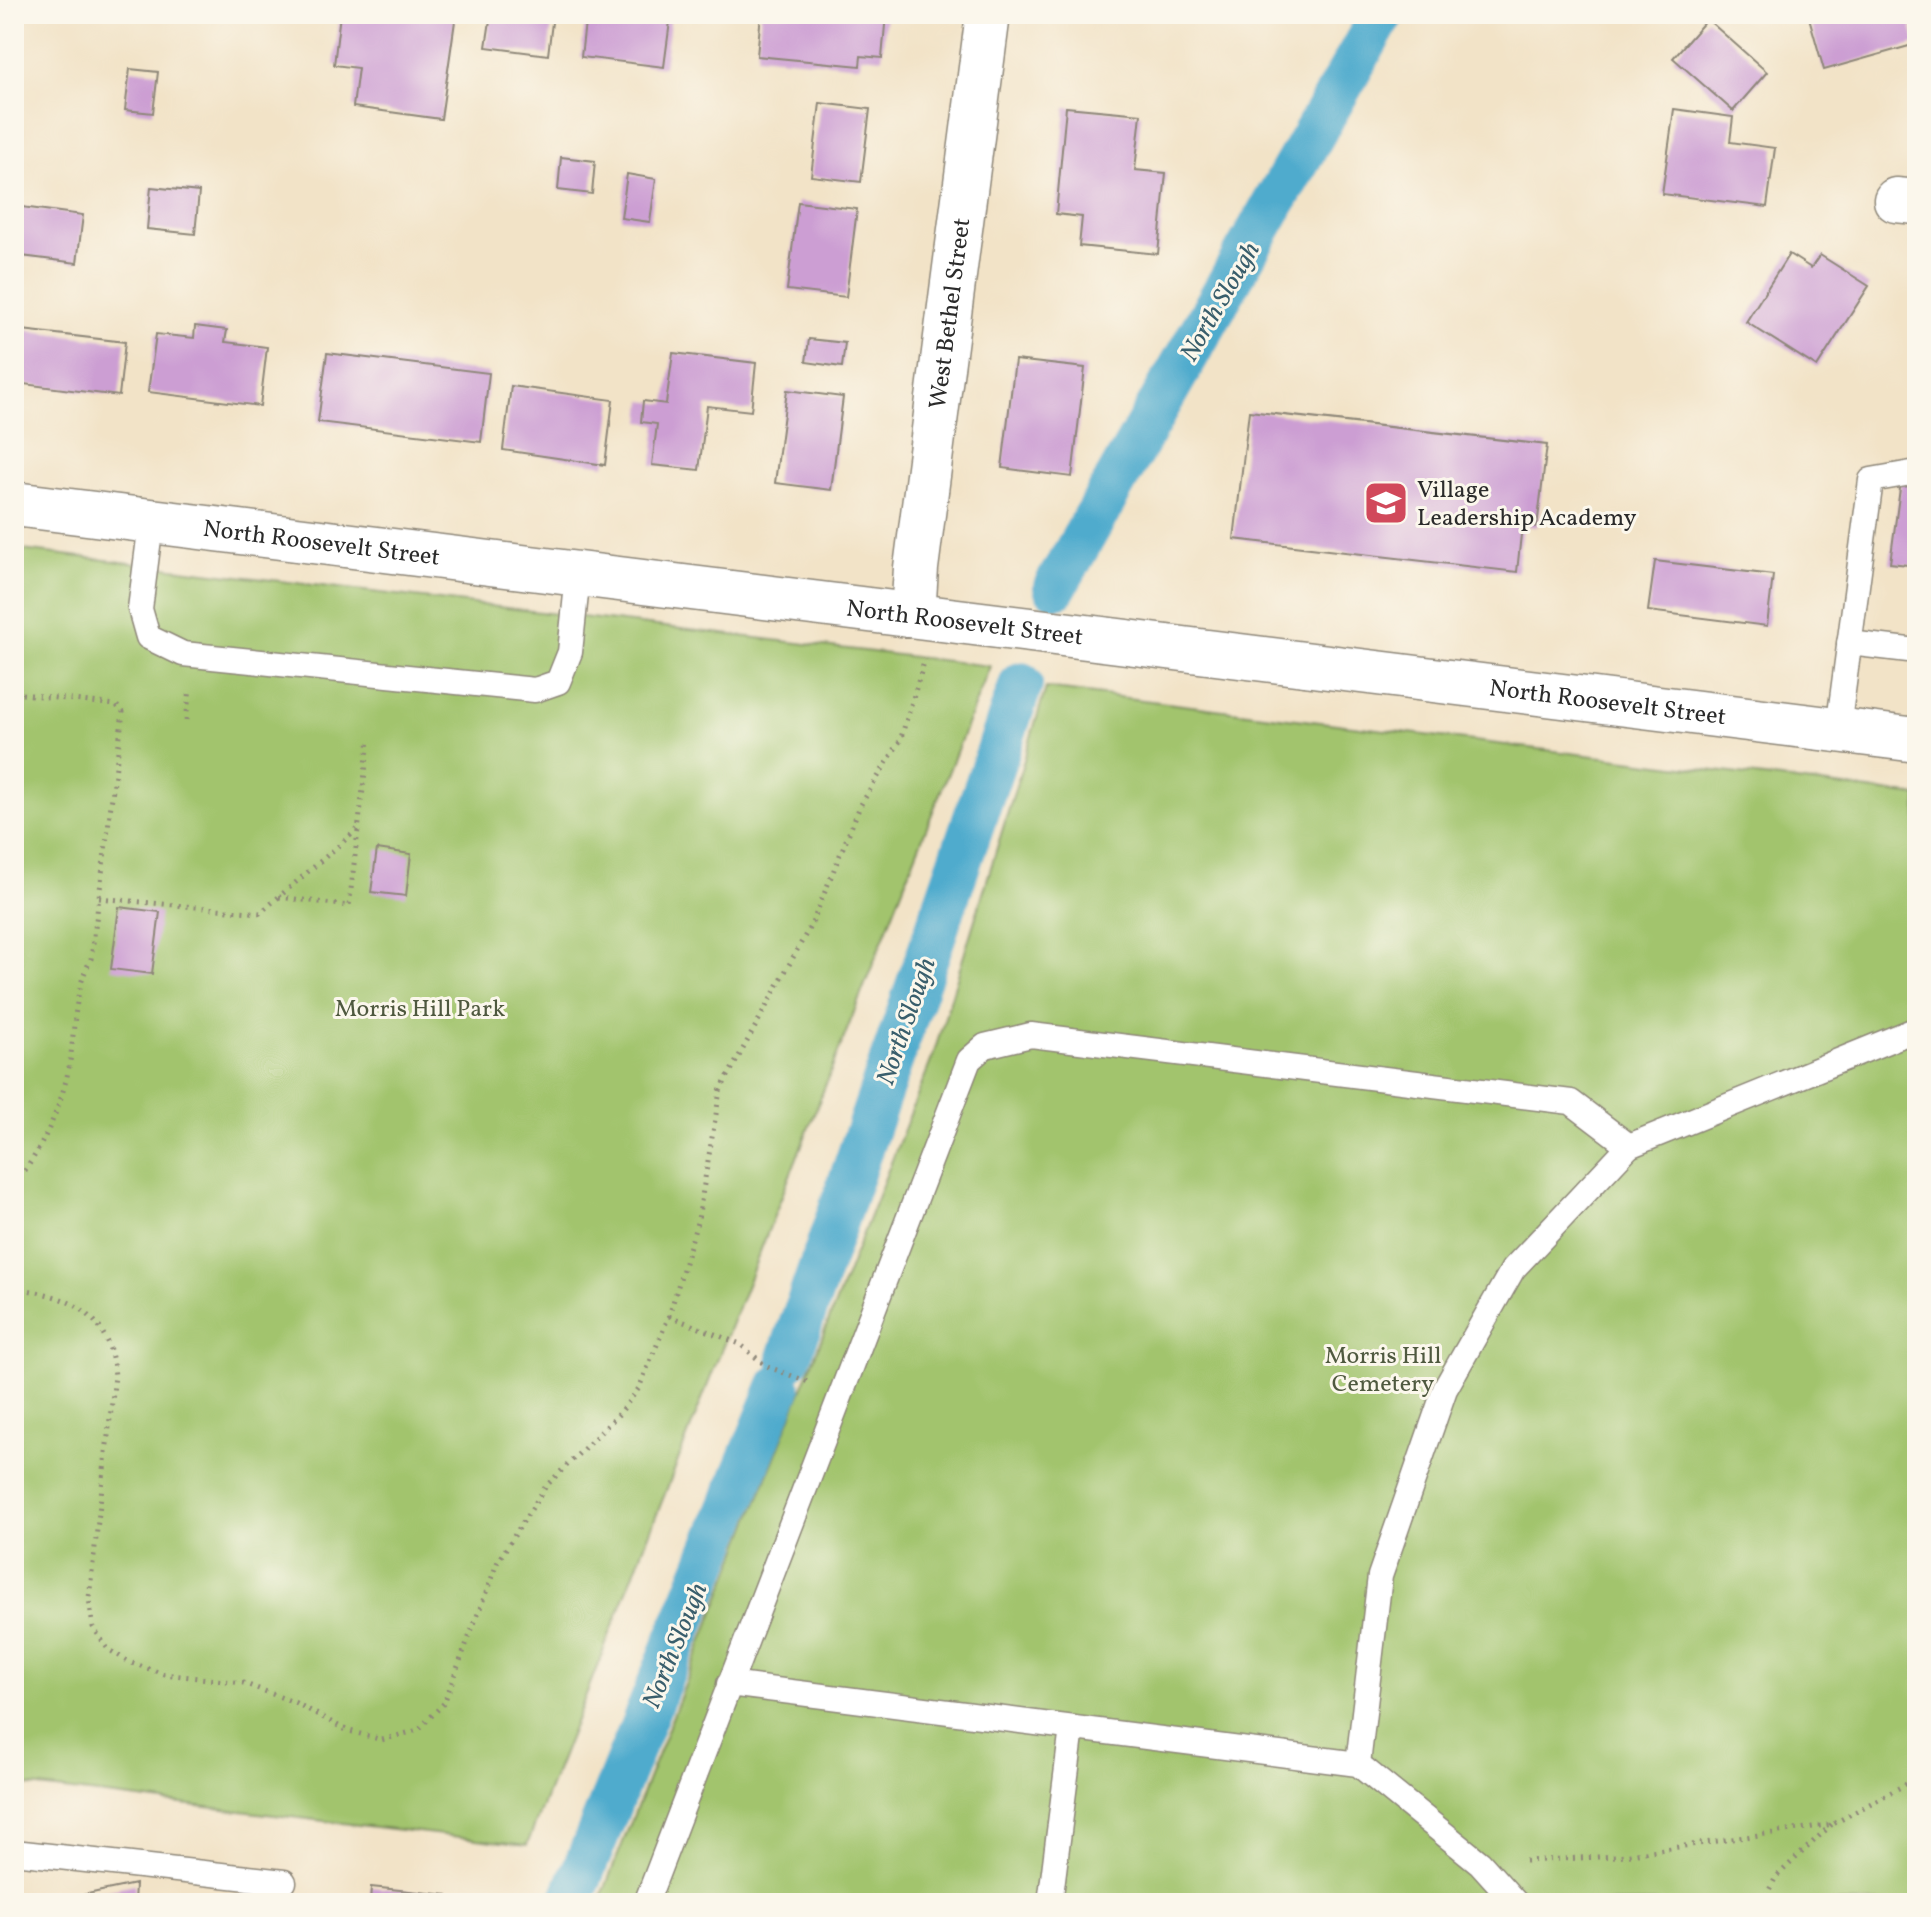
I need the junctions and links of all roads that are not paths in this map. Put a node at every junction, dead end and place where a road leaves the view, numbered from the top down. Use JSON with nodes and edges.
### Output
{"nodes":[{"id":1,"x":988,"y":14,"type":"edge"},
{"id":2,"x":1917,"y":472,"type":"edge"},
{"id":3,"x":14,"y":504,"type":"edge"},
{"id":4,"x":151,"y":523,"type":"junction"},
{"id":5,"x":578,"y":575,"type":"junction"},
{"id":6,"x":920,"y":633,"type":"junction"},
{"id":7,"x":1849,"y":643,"type":"junction"},
{"id":8,"x":1917,"y":651,"type":"edge"},
{"id":9,"x":1838,"y":729,"type":"junction"},
{"id":10,"x":1917,"y":740,"type":"edge"},
{"id":11,"x":1917,"y":1029,"type":"edge"},
{"id":12,"x":1629,"y":1146,"type":"junction"},
{"id":13,"x":729,"y":1684,"type":"junction"},
{"id":14,"x":1072,"y":1728,"type":"junction"},
{"id":15,"x":1358,"y":1764,"type":"junction"},
{"id":16,"x":14,"y":1852,"type":"edge"},
{"id":17,"x":284,"y":1882,"type":"dead end"},
{"id":18,"x":646,"y":1903,"type":"edge"},
{"id":19,"x":1050,"y":1903,"type":"edge"},
{"id":20,"x":1516,"y":1903,"type":"edge"}],
"edges":[{"from":1,"to":6,"type":"street","name":"West Bethel Street"},
{"from":2,"to":7,"type":"lane"},
{"from":3,"to":4,"type":"street","name":"North Roosevelt Street"},
{"from":4,"to":5,"type":"street","name":"North Roosevelt Street"},
{"from":4,"to":5,"type":"lane"},
{"from":5,"to":6,"type":"street","name":"North Roosevelt Street"},
{"from":6,"to":9,"type":"street","name":"North Roosevelt Street"},
{"from":7,"to":8,"type":"lane"},
{"from":7,"to":9,"type":"lane"},
{"from":9,"to":10,"type":"street","name":"North Roosevelt Street"},
{"from":11,"to":12,"type":"lane"},
{"from":12,"to":13,"type":"lane"},
{"from":12,"to":15,"type":"lane"},
{"from":13,"to":14,"type":"lane"},
{"from":13,"to":18,"type":"lane"},
{"from":14,"to":15,"type":"lane"},
{"from":14,"to":19,"type":"lane"},
{"from":15,"to":20,"type":"lane"},
{"from":16,"to":17,"type":"lane"}]}
